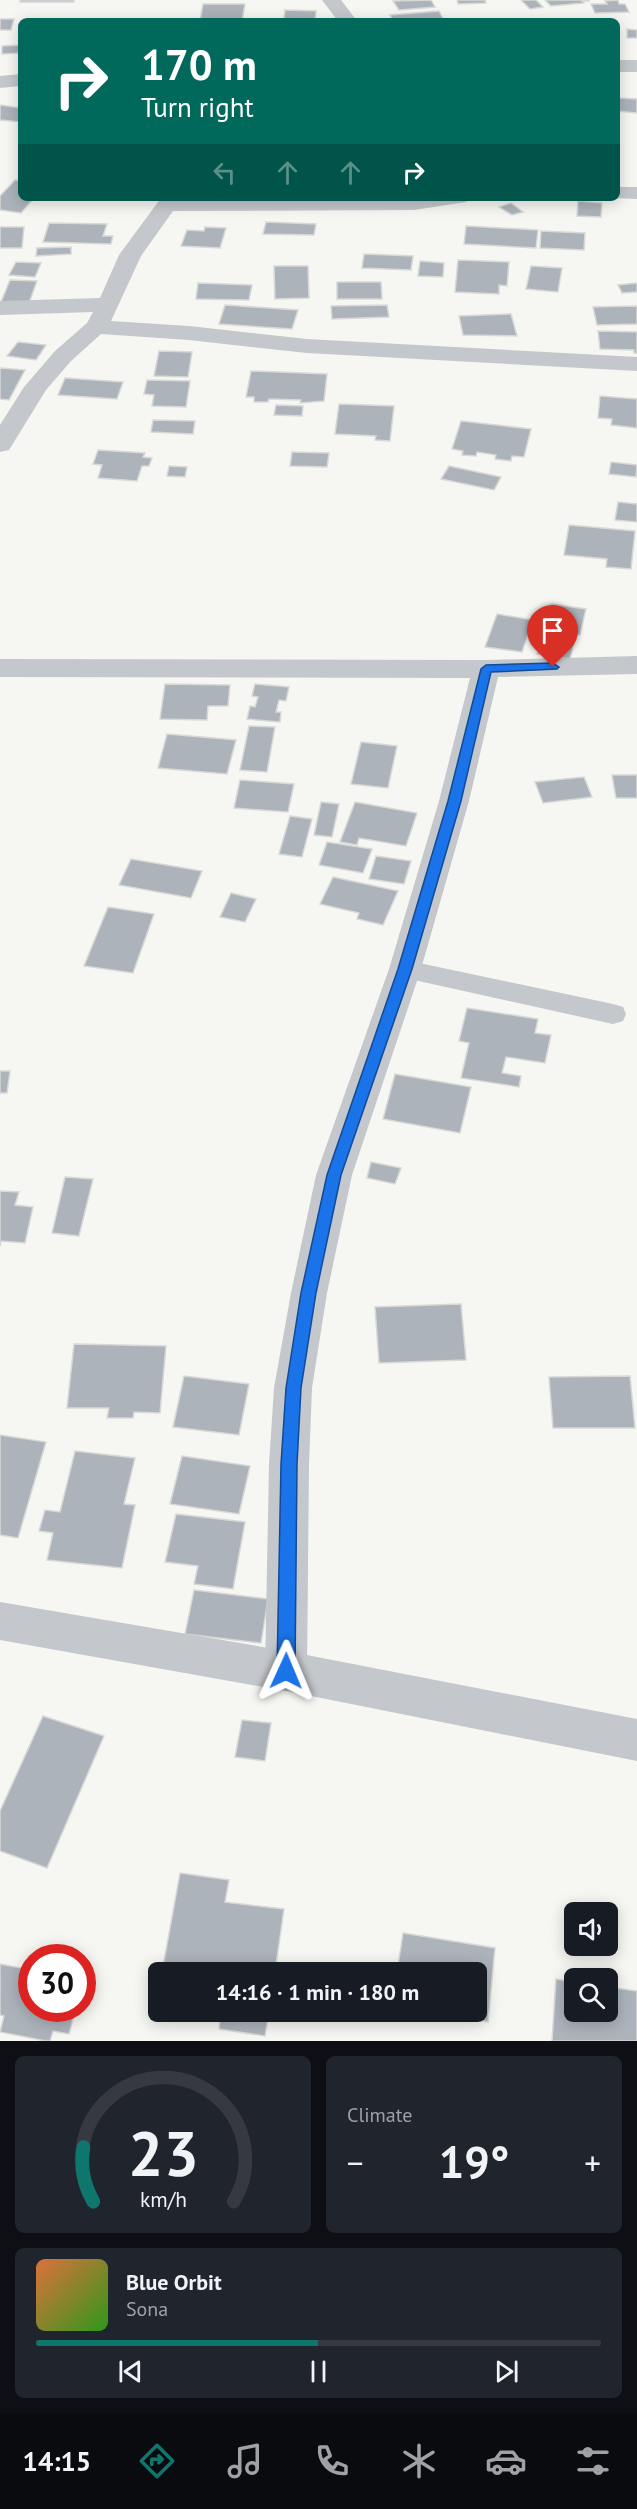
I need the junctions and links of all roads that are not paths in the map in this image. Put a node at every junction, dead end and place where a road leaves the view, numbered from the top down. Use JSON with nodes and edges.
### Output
{"nodes":[{"id":1,"x":331,"y":0,"type":"edge"},
{"id":2,"x":346,"y":18,"type":"edge"},
{"id":3,"x":620,"y":66,"type":"edge"},
{"id":4,"x":637,"y":66,"type":"edge"},
{"id":5,"x":18,"y":80,"type":"edge"},
{"id":6,"x":0,"y":82,"type":"edge"},
{"id":7,"x":620,"y":193,"type":"edge"},
{"id":8,"x":637,"y":193,"type":"edge"},
{"id":9,"x":170,"y":201,"type":"edge"},
{"id":10,"x":436,"y":201,"type":"edge"},
{"id":11,"x":108,"y":305,"type":"junction"},
{"id":12,"x":0,"y":308,"type":"edge"},
{"id":13,"x":96,"y":327,"type":"junction"},
{"id":14,"x":637,"y":364,"type":"edge"},
{"id":15,"x":0,"y":445,"type":"edge"},
{"id":16,"x":637,"y":665,"type":"edge"},
{"id":17,"x":0,"y":668,"type":"edge"},
{"id":18,"x":486,"y":669,"type":"junction"},
{"id":19,"x":405,"y":969,"type":"junction"},
{"id":20,"x":613,"y":1014,"type":"dead end"},
{"id":21,"x":0,"y":1621,"type":"edge"},
{"id":22,"x":286,"y":1671,"type":"junction"},
{"id":23,"x":637,"y":1740,"type":"edge"}],
"edges":[{"from":1,"to":2,"type":"street"},
{"from":3,"to":4,"type":"street"},
{"from":5,"to":6,"type":"street"},
{"from":7,"to":8,"type":"street"},
{"from":9,"to":10,"type":"street"},
{"from":9,"to":11,"type":"street"},
{"from":11,"to":12,"type":"street"},
{"from":11,"to":13,"type":"street"},
{"from":13,"to":14,"type":"street"},
{"from":13,"to":15,"type":"street"},
{"from":16,"to":18,"type":"street"},
{"from":17,"to":18,"type":"street"},
{"from":18,"to":19,"type":"street"},
{"from":19,"to":20,"type":"lane"},
{"from":19,"to":22,"type":"street"},
{"from":21,"to":22,"type":"street"},
{"from":22,"to":23,"type":"street"}]}
